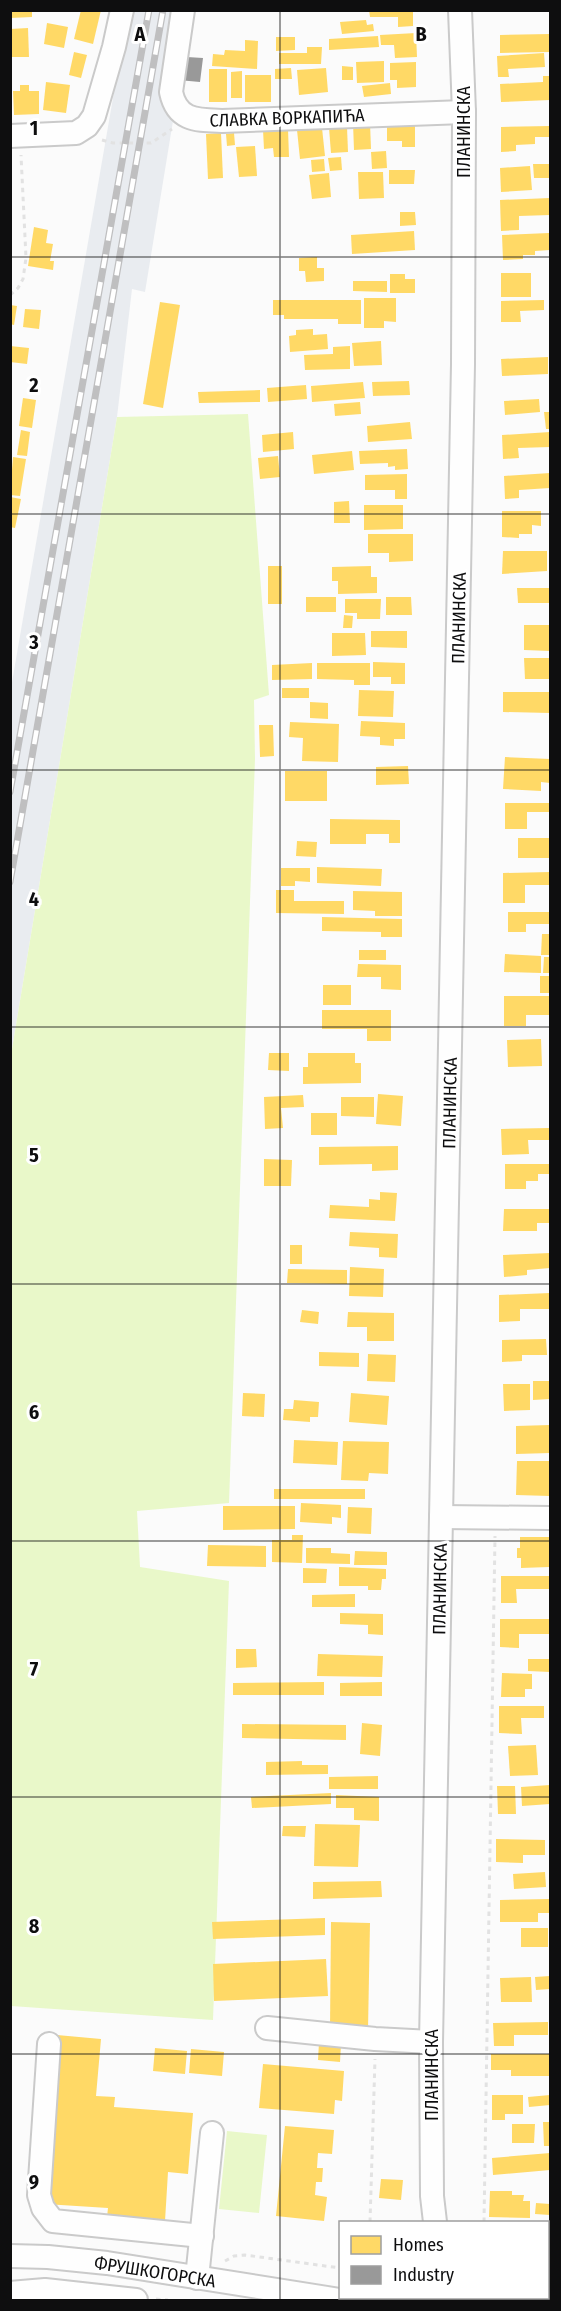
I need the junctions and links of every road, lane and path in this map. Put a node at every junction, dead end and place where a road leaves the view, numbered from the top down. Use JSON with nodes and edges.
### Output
{"nodes":[{"id":1,"x":122,"y":10,"type":"edge"},
{"id":2,"x":183,"y":10,"type":"edge"},
{"id":3,"x":460,"y":10,"type":"edge"},
{"id":4,"x":464,"y":112,"type":"junction"},
{"id":5,"x":189,"y":118,"type":"junction"},
{"id":6,"x":76,"y":133,"type":"junction"},
{"id":7,"x":15,"y":135,"type":"edge"},
{"id":8,"x":10,"y":295,"type":"edge"},
{"id":9,"x":441,"y":1517,"type":"junction"},
{"id":10,"x":550,"y":1518,"type":"edge"},
{"id":11,"x":496,"y":1519,"type":"junction"},
{"id":12,"x":267,"y":2028,"type":"dead end"},
{"id":13,"x":375,"y":2039,"type":"junction"},
{"id":14,"x":431,"y":2042,"type":"junction"},
{"id":15,"x":49,"y":2044,"type":"dead end"},
{"id":16,"x":212,"y":2133,"type":"dead end"},
{"id":17,"x":432,"y":2196,"type":"junction"},
{"id":18,"x":370,"y":2221,"type":"edge"},
{"id":19,"x":428,"y":2221,"type":"edge"},
{"id":20,"x":435,"y":2221,"type":"edge"},
{"id":21,"x":484,"y":2221,"type":"edge"},
{"id":22,"x":202,"y":2236,"type":"junction"},
{"id":23,"x":10,"y":2256,"type":"edge"},
{"id":24,"x":339,"y":2268,"type":"edge"},
{"id":25,"x":199,"y":2269,"type":"junction"},
{"id":26,"x":10,"y":2293,"type":"edge"},
{"id":27,"x":253,"y":2294,"type":"edge"},
{"id":28,"x":339,"y":2299,"type":"edge"},
{"id":29,"x":136,"y":2301,"type":"edge"}],
"edges":[{"from":1,"to":6,"type":"street"},
{"from":2,"to":5,"type":"street","name":"СЛАВКА ВОРКАПИЋА"},
{"from":3,"to":4,"type":"street","name":"ПЛАНИНСКА"},
{"from":4,"to":5,"type":"street","name":"СЛАВКА ВОРКАПИЋА"},
{"from":4,"to":9,"type":"street","name":"ПЛАНИНСКА"},
{"from":5,"to":6,"type":"path"},
{"from":6,"to":7,"type":"street"},
{"from":7,"to":8,"type":"path"},
{"from":9,"to":11,"type":"street"},
{"from":9,"to":14,"type":"street","name":"ПЛАНИНСКА"},
{"from":10,"to":11,"type":"street"},
{"from":11,"to":21,"type":"path"},
{"from":12,"to":13,"type":"street"},
{"from":13,"to":14,"type":"street"},
{"from":13,"to":18,"type":"path"},
{"from":14,"to":17,"type":"street","name":"ПЛАНИНСКА"},
{"from":15,"to":22,"type":"street"},
{"from":16,"to":22,"type":"street"},
{"from":17,"to":19,"type":"street","name":"ПЛАНИНСКА"},
{"from":17,"to":20,"type":"street","name":"ПЛАНИНСКА"},
{"from":22,"to":25,"type":"street"},
{"from":23,"to":25,"type":"street","name":"ФРУШКОГОРСКА"},
{"from":24,"to":25,"type":"path"},
{"from":25,"to":27,"type":"street","name":"ФРУШКОГОРСКА"},
{"from":26,"to":29,"type":"street"},
{"from":27,"to":28,"type":"street","name":"ФРУШКОГОРСКА"}]}
